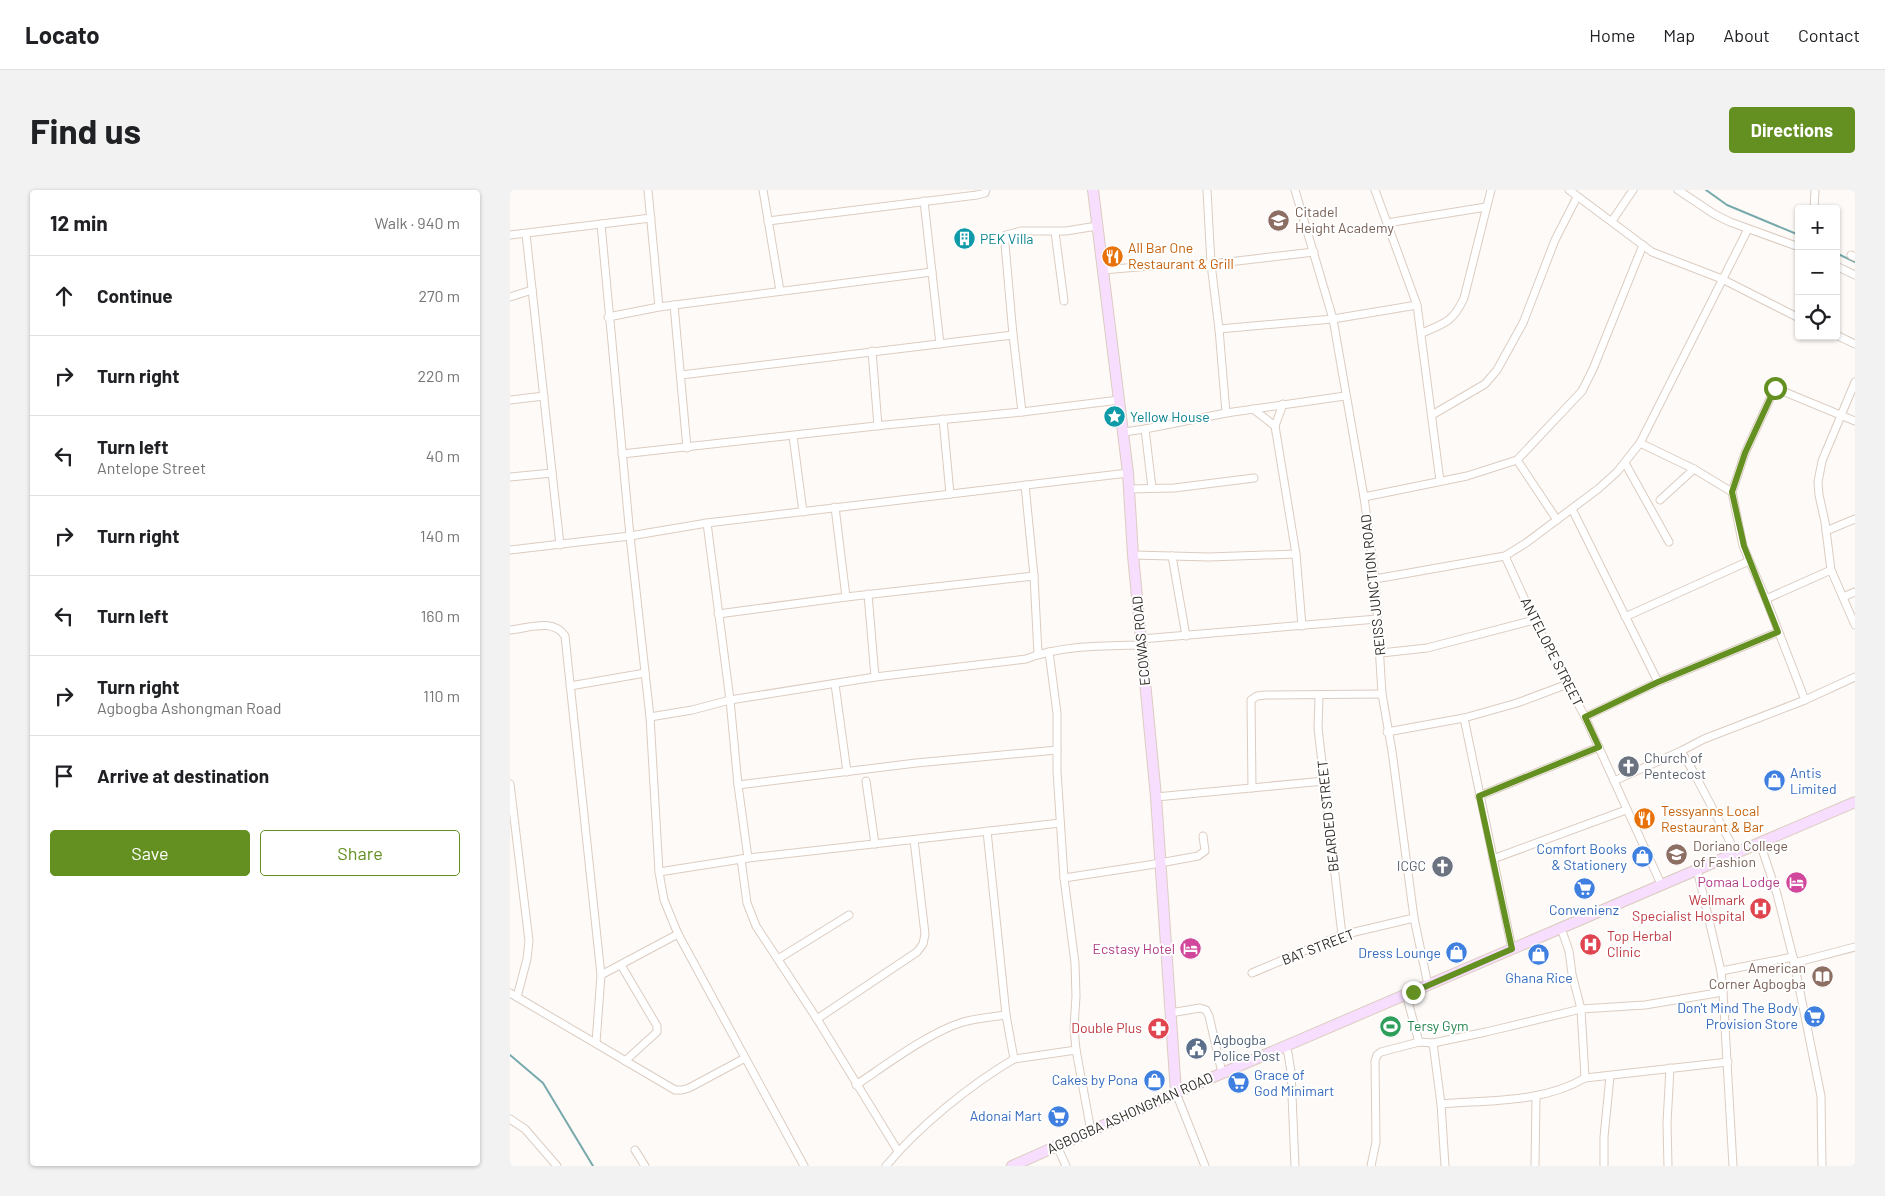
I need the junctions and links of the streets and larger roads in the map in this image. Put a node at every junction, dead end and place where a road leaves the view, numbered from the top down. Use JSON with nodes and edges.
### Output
{"nodes":[{"id":1,"x":648,"y":190,"type":"edge"},
{"id":2,"x":764,"y":190,"type":"edge"},
{"id":3,"x":986,"y":190,"type":"edge"},
{"id":4,"x":1093,"y":190,"type":"edge"},
{"id":5,"x":1207,"y":190,"type":"edge"},
{"id":6,"x":1295,"y":190,"type":"edge"},
{"id":7,"x":1375,"y":190,"type":"edge"},
{"id":8,"x":1491,"y":190,"type":"edge"},
{"id":9,"x":1570,"y":190,"type":"edge"},
{"id":10,"x":1633,"y":190,"type":"edge"},
{"id":11,"x":1678,"y":190,"type":"edge"},
{"id":12,"x":1814,"y":190,"type":"edge"},
{"id":13,"x":1577,"y":197,"type":"junction"},
{"id":14,"x":924,"y":201,"type":"junction"},
{"id":15,"x":1814,"y":205,"type":"edge"},
{"id":16,"x":1486,"y":207,"type":"junction"},
{"id":17,"x":650,"y":218,"type":"junction"},
{"id":18,"x":768,"y":221,"type":"junction"},
{"id":19,"x":1612,"y":221,"type":"junction"},
{"id":20,"x":1387,"y":223,"type":"junction"},
{"id":21,"x":601,"y":224,"type":"junction"},
{"id":22,"x":1097,"y":226,"type":"junction"},
{"id":23,"x":1748,"y":229,"type":"junction"},
{"id":24,"x":1055,"y":232,"type":"junction"},
{"id":25,"x":526,"y":234,"type":"junction"},
{"id":26,"x":510,"y":235,"type":"edge"},
{"id":27,"x":1643,"y":245,"type":"junction"},
{"id":28,"x":1795,"y":246,"type":"edge"},
{"id":29,"x":1314,"y":252,"type":"junction"},
{"id":30,"x":1211,"y":264,"type":"junction"},
{"id":31,"x":1840,"y":268,"type":"edge"},
{"id":32,"x":1102,"y":270,"type":"junction"},
{"id":33,"x":932,"y":272,"type":"junction"},
{"id":34,"x":1855,"y":275,"type":"edge"},
{"id":35,"x":1722,"y":279,"type":"junction"},
{"id":36,"x":532,"y":290,"type":"junction"},
{"id":37,"x":780,"y":291,"type":"junction"},
{"id":38,"x":510,"y":297,"type":"edge"},
{"id":39,"x":1064,"y":301,"type":"dead end"},
{"id":40,"x":674,"y":305,"type":"junction"},
{"id":41,"x":1417,"y":305,"type":"junction"},
{"id":42,"x":659,"y":307,"type":"junction"},
{"id":43,"x":1795,"y":316,"type":"edge"},
{"id":44,"x":608,"y":317,"type":"junction"},
{"id":45,"x":1333,"y":319,"type":"junction"},
{"id":46,"x":1219,"y":329,"type":"junction"},
{"id":47,"x":1422,"y":333,"type":"junction"},
{"id":48,"x":1013,"y":335,"type":"junction"},
{"id":49,"x":1840,"y":337,"type":"edge"},
{"id":50,"x":940,"y":344,"type":"junction"},
{"id":51,"x":1855,"y":344,"type":"edge"},
{"id":52,"x":872,"y":351,"type":"junction"},
{"id":53,"x":681,"y":375,"type":"junction"},
{"id":54,"x":1855,"y":382,"type":"edge"},
{"id":55,"x":544,"y":396,"type":"junction"},
{"id":56,"x":1345,"y":396,"type":"junction"},
{"id":57,"x":510,"y":400,"type":"edge"},
{"id":58,"x":1119,"y":400,"type":"junction"},
{"id":59,"x":1283,"y":404,"type":"junction"},
{"id":60,"x":1253,"y":409,"type":"junction"},
{"id":61,"x":1022,"y":412,"type":"junction"},
{"id":62,"x":1226,"y":413,"type":"junction"},
{"id":63,"x":1842,"y":414,"type":"junction"},
{"id":64,"x":1432,"y":415,"type":"junction"},
{"id":65,"x":943,"y":419,"type":"junction"},
{"id":66,"x":1855,"y":421,"type":"edge"},
{"id":67,"x":878,"y":426,"type":"junction"},
{"id":68,"x":1275,"y":426,"type":"junction"},
{"id":69,"x":1145,"y":429,"type":"junction"},
{"id":70,"x":1124,"y":432,"type":"junction"},
{"id":71,"x":793,"y":436,"type":"junction"},
{"id":72,"x":1640,"y":443,"type":"junction"},
{"id":73,"x":687,"y":448,"type":"junction"},
{"id":74,"x":622,"y":454,"type":"junction"},
{"id":75,"x":1517,"y":460,"type":"junction"},
{"id":76,"x":1625,"y":463,"type":"junction"},
{"id":77,"x":1694,"y":468,"type":"junction"},
{"id":78,"x":552,"y":473,"type":"junction"},
{"id":79,"x":1128,"y":473,"type":"junction"},
{"id":80,"x":510,"y":477,"type":"edge"},
{"id":81,"x":1254,"y":478,"type":"dead end"},
{"id":82,"x":1440,"y":482,"type":"junction"},
{"id":83,"x":1025,"y":484,"type":"junction"},
{"id":84,"x":1152,"y":488,"type":"junction"},
{"id":85,"x":1129,"y":489,"type":"junction"},
{"id":86,"x":1732,"y":492,"type":"junction"},
{"id":87,"x":950,"y":494,"type":"junction"},
{"id":88,"x":1364,"y":497,"type":"junction"},
{"id":89,"x":1660,"y":500,"type":"dead end"},
{"id":90,"x":835,"y":507,"type":"junction"},
{"id":91,"x":1572,"y":509,"type":"junction"},
{"id":92,"x":803,"y":512,"type":"junction"},
{"id":93,"x":1855,"y":519,"type":"edge"},
{"id":94,"x":1557,"y":520,"type":"junction"},
{"id":95,"x":706,"y":523,"type":"junction"},
{"id":96,"x":1826,"y":531,"type":"junction"},
{"id":97,"x":630,"y":536,"type":"junction"},
{"id":98,"x":1669,"y":542,"type":"dead end"},
{"id":99,"x":560,"y":545,"type":"junction"},
{"id":100,"x":510,"y":550,"type":"edge"},
{"id":101,"x":1296,"y":554,"type":"junction"},
{"id":102,"x":1133,"y":555,"type":"junction"},
{"id":103,"x":1172,"y":556,"type":"junction"},
{"id":104,"x":1505,"y":556,"type":"junction"},
{"id":105,"x":1749,"y":561,"type":"junction"},
{"id":106,"x":1831,"y":570,"type":"junction"},
{"id":107,"x":1034,"y":576,"type":"junction"},
{"id":108,"x":1375,"y":579,"type":"junction"},
{"id":109,"x":1855,"y":592,"type":"edge"},
{"id":110,"x":868,"y":594,"type":"junction"},
{"id":111,"x":846,"y":597,"type":"junction"},
{"id":112,"x":1843,"y":597,"type":"junction"},
{"id":113,"x":1766,"y":600,"type":"junction"},
{"id":114,"x":718,"y":614,"type":"junction"},
{"id":115,"x":1626,"y":617,"type":"junction"},
{"id":116,"x":1378,"y":619,"type":"junction"},
{"id":117,"x":1534,"y":620,"type":"junction"},
{"id":118,"x":1855,"y":625,"type":"edge"},
{"id":119,"x":1302,"y":626,"type":"junction"},
{"id":120,"x":510,"y":630,"type":"edge"},
{"id":121,"x":1778,"y":632,"type":"junction"},
{"id":122,"x":1186,"y":636,"type":"junction"},
{"id":123,"x":1141,"y":642,"type":"junction"},
{"id":124,"x":1049,"y":652,"type":"junction"},
{"id":125,"x":1381,"y":653,"type":"junction"},
{"id":126,"x":1038,"y":654,"type":"junction"},
{"id":127,"x":645,"y":672,"type":"junction"},
{"id":128,"x":875,"y":677,"type":"junction"},
{"id":129,"x":1855,"y":677,"type":"edge"},
{"id":130,"x":1658,"y":682,"type":"junction"},
{"id":131,"x":835,"y":684,"type":"junction"},
{"id":132,"x":1568,"y":684,"type":"junction"},
{"id":133,"x":570,"y":686,"type":"junction"},
{"id":134,"x":1382,"y":694,"type":"junction"},
{"id":135,"x":1319,"y":696,"type":"junction"},
{"id":136,"x":730,"y":700,"type":"junction"},
{"id":137,"x":1805,"y":700,"type":"junction"},
{"id":138,"x":650,"y":717,"type":"junction"},
{"id":139,"x":1585,"y":717,"type":"junction"},
{"id":140,"x":1464,"y":718,"type":"junction"},
{"id":141,"x":1388,"y":732,"type":"junction"},
{"id":142,"x":1599,"y":747,"type":"junction"},
{"id":143,"x":1057,"y":750,"type":"junction"},
{"id":144,"x":1681,"y":751,"type":"junction"},
{"id":145,"x":847,"y":772,"type":"junction"},
{"id":146,"x":866,"y":781,"type":"dead end"},
{"id":147,"x":1324,"y":781,"type":"junction"},
{"id":148,"x":1614,"y":781,"type":"junction"},
{"id":149,"x":510,"y":784,"type":"edge"},
{"id":150,"x":738,"y":785,"type":"junction"},
{"id":151,"x":1252,"y":788,"type":"junction"},
{"id":152,"x":1479,"y":796,"type":"junction"},
{"id":153,"x":1156,"y":797,"type":"junction"},
{"id":154,"x":1855,"y":802,"type":"edge"},
{"id":155,"x":1626,"y":810,"type":"junction"},
{"id":156,"x":1060,"y":823,"type":"junction"},
{"id":157,"x":987,"y":831,"type":"junction"},
{"id":158,"x":1203,"y":836,"type":"dead end"},
{"id":159,"x":914,"y":840,"type":"junction"},
{"id":160,"x":1760,"y":843,"type":"junction"},
{"id":161,"x":875,"y":844,"type":"junction"},
{"id":162,"x":1736,"y":853,"type":"junction"},
{"id":163,"x":745,"y":859,"type":"junction"},
{"id":164,"x":1493,"y":859,"type":"junction"},
{"id":165,"x":1161,"y":863,"type":"junction"},
{"id":166,"x":1698,"y":869,"type":"junction"},
{"id":167,"x":659,"y":872,"type":"junction"},
{"id":168,"x":1064,"y":878,"type":"junction"},
{"id":169,"x":1661,"y":884,"type":"junction"},
{"id":170,"x":849,"y":915,"type":"dead end"},
{"id":171,"x":1414,"y":918,"type":"junction"},
{"id":172,"x":1562,"y":928,"type":"junction"},
{"id":173,"x":678,"y":934,"type":"junction"},
{"id":174,"x":1342,"y":935,"type":"junction"},
{"id":175,"x":1855,"y":947,"type":"edge"},
{"id":176,"x":1512,"y":949,"type":"junction"},
{"id":177,"x":778,"y":958,"type":"junction"},
{"id":178,"x":1794,"y":960,"type":"junction"},
{"id":179,"x":620,"y":965,"type":"junction"},
{"id":180,"x":1721,"y":971,"type":"junction"},
{"id":181,"x":1252,"y":973,"type":"dead end"},
{"id":182,"x":601,"y":975,"type":"junction"},
{"id":183,"x":1428,"y":985,"type":"junction"},
{"id":184,"x":1724,"y":992,"type":"junction"},
{"id":185,"x":1406,"y":994,"type":"junction"},
{"id":186,"x":513,"y":995,"type":"edge"},
{"id":187,"x":1581,"y":1009,"type":"junction"},
{"id":188,"x":1170,"y":1013,"type":"junction"},
{"id":189,"x":1006,"y":1015,"type":"junction"},
{"id":190,"x":817,"y":1019,"type":"junction"},
{"id":191,"x":1419,"y":1042,"type":"junction"},
{"id":192,"x":596,"y":1043,"type":"junction"},
{"id":193,"x":1433,"y":1044,"type":"junction"},
{"id":194,"x":1285,"y":1047,"type":"junction"},
{"id":195,"x":1076,"y":1050,"type":"junction"},
{"id":196,"x":745,"y":1058,"type":"junction"},
{"id":197,"x":1014,"y":1059,"type":"junction"},
{"id":198,"x":625,"y":1061,"type":"junction"},
{"id":199,"x":1728,"y":1062,"type":"junction"},
{"id":200,"x":1670,"y":1068,"type":"junction"},
{"id":201,"x":1222,"y":1073,"type":"junction"},
{"id":202,"x":1610,"y":1076,"type":"junction"},
{"id":203,"x":1586,"y":1078,"type":"junction"},
{"id":204,"x":856,"y":1085,"type":"junction"},
{"id":205,"x":1176,"y":1093,"type":"junction"},
{"id":206,"x":1536,"y":1096,"type":"junction"},
{"id":207,"x":1441,"y":1104,"type":"junction"},
{"id":208,"x":510,"y":1119,"type":"edge"},
{"id":209,"x":1091,"y":1131,"type":"junction"},
{"id":210,"x":1057,"y":1146,"type":"junction"},
{"id":211,"x":635,"y":1150,"type":"dead end"},
{"id":212,"x":898,"y":1151,"type":"junction"},
{"id":213,"x":557,"y":1166,"type":"edge"},
{"id":214,"x":645,"y":1166,"type":"edge"},
{"id":215,"x":804,"y":1166,"type":"edge"},
{"id":216,"x":886,"y":1166,"type":"edge"},
{"id":217,"x":1012,"y":1166,"type":"edge"},
{"id":218,"x":1066,"y":1166,"type":"edge"},
{"id":219,"x":1205,"y":1166,"type":"edge"},
{"id":220,"x":1295,"y":1166,"type":"edge"},
{"id":221,"x":1371,"y":1166,"type":"edge"},
{"id":222,"x":1445,"y":1166,"type":"edge"},
{"id":223,"x":1535,"y":1166,"type":"edge"},
{"id":224,"x":1604,"y":1166,"type":"edge"},
{"id":225,"x":1668,"y":1166,"type":"edge"},
{"id":226,"x":1733,"y":1166,"type":"edge"},
{"id":227,"x":1822,"y":1166,"type":"edge"}],
"edges":[{"from":1,"to":17,"type":"street"},
{"from":2,"to":18,"type":"street"},
{"from":3,"to":14,"type":"street"},
{"from":4,"to":22,"type":"street","name":"ECOWAS ROAD"},
{"from":5,"to":30,"type":"street"},
{"from":6,"to":29,"type":"street","name":"REISS JUNCTION ROAD"},
{"from":7,"to":20,"type":"street"},
{"from":8,"to":16,"type":"street"},
{"from":9,"to":13,"type":"street"},
{"from":10,"to":19,"type":"street"},
{"from":11,"to":23,"type":"street"},
{"from":12,"to":15,"type":"street"},
{"from":13,"to":19,"type":"street"},
{"from":13,"to":64,"type":"street"},
{"from":14,"to":18,"type":"street"},
{"from":14,"to":33,"type":"street"},
{"from":16,"to":20,"type":"street"},
{"from":16,"to":47,"type":"street"},
{"from":17,"to":21,"type":"street"},
{"from":17,"to":42,"type":"street"},
{"from":18,"to":37,"type":"street"},
{"from":19,"to":27,"type":"street"},
{"from":20,"to":41,"type":"street"},
{"from":21,"to":25,"type":"street"},
{"from":21,"to":44,"type":"street"},
{"from":22,"to":24,"type":"street"},
{"from":22,"to":32,"type":"street","name":"ECOWAS ROAD"},
{"from":23,"to":28,"type":"street"},
{"from":23,"to":35,"type":"street"},
{"from":24,"to":39,"type":"street"},
{"from":24,"to":48,"type":"street"},
{"from":25,"to":26,"type":"street"},
{"from":25,"to":36,"type":"street"},
{"from":27,"to":35,"type":"street"},
{"from":27,"to":75,"type":"street"},
{"from":29,"to":30,"type":"street"},
{"from":29,"to":45,"type":"street","name":"REISS JUNCTION ROAD"},
{"from":30,"to":32,"type":"street"},
{"from":30,"to":46,"type":"street"},
{"from":31,"to":34,"type":"street"},
{"from":32,"to":58,"type":"street","name":"ECOWAS ROAD"},
{"from":33,"to":37,"type":"street"},
{"from":33,"to":50,"type":"street"},
{"from":35,"to":43,"type":"street"},
{"from":35,"to":72,"type":"street"},
{"from":36,"to":38,"type":"street"},
{"from":36,"to":55,"type":"street"},
{"from":37,"to":40,"type":"street"},
{"from":40,"to":42,"type":"street"},
{"from":40,"to":53,"type":"street"},
{"from":41,"to":45,"type":"street"},
{"from":41,"to":47,"type":"street"},
{"from":42,"to":44,"type":"street"},
{"from":44,"to":74,"type":"street"},
{"from":45,"to":46,"type":"street"},
{"from":45,"to":56,"type":"street","name":"REISS JUNCTION ROAD"},
{"from":46,"to":62,"type":"street"},
{"from":47,"to":64,"type":"street"},
{"from":48,"to":50,"type":"street"},
{"from":48,"to":61,"type":"street"},
{"from":49,"to":51,"type":"street"},
{"from":50,"to":52,"type":"street"},
{"from":52,"to":53,"type":"street"},
{"from":52,"to":67,"type":"street"},
{"from":53,"to":73,"type":"street"},
{"from":54,"to":63,"type":"street"},
{"from":55,"to":57,"type":"street"},
{"from":55,"to":78,"type":"street"},
{"from":56,"to":59,"type":"street"},
{"from":56,"to":88,"type":"street","name":"REISS JUNCTION ROAD"},
{"from":58,"to":61,"type":"street"},
{"from":58,"to":70,"type":"street","name":"ECOWAS ROAD"},
{"from":59,"to":60,"type":"street"},
{"from":59,"to":68,"type":"street"},
{"from":60,"to":62,"type":"street"},
{"from":60,"to":68,"type":"street"},
{"from":61,"to":65,"type":"street"},
{"from":62,"to":69,"type":"street"},
{"from":63,"to":66,"type":"street"},
{"from":63,"to":86,"type":"street"},
{"from":63,"to":96,"type":"street"},
{"from":64,"to":82,"type":"street"},
{"from":65,"to":67,"type":"street"},
{"from":65,"to":87,"type":"street"},
{"from":67,"to":71,"type":"street"},
{"from":68,"to":101,"type":"street"},
{"from":69,"to":70,"type":"street"},
{"from":69,"to":84,"type":"street"},
{"from":70,"to":79,"type":"street","name":"ECOWAS ROAD"},
{"from":71,"to":73,"type":"street"},
{"from":71,"to":92,"type":"street"},
{"from":72,"to":76,"type":"street"},
{"from":72,"to":77,"type":"street"},
{"from":73,"to":74,"type":"street"},
{"from":74,"to":97,"type":"street"},
{"from":75,"to":82,"type":"street"},
{"from":75,"to":94,"type":"street"},
{"from":76,"to":91,"type":"street"},
{"from":76,"to":98,"type":"street"},
{"from":77,"to":86,"type":"street"},
{"from":77,"to":89,"type":"street"},
{"from":78,"to":80,"type":"street"},
{"from":78,"to":99,"type":"street"},
{"from":79,"to":83,"type":"street"},
{"from":79,"to":85,"type":"street","name":"ECOWAS ROAD"},
{"from":81,"to":84,"type":"street"},
{"from":82,"to":88,"type":"street"},
{"from":83,"to":87,"type":"street"},
{"from":83,"to":107,"type":"street"},
{"from":84,"to":85,"type":"street"},
{"from":85,"to":102,"type":"street","name":"ECOWAS ROAD"},
{"from":86,"to":105,"type":"street"},
{"from":87,"to":90,"type":"street"},
{"from":88,"to":108,"type":"street","name":"REISS JUNCTION ROAD"},
{"from":90,"to":92,"type":"street"},
{"from":90,"to":111,"type":"street"},
{"from":91,"to":94,"type":"street"},
{"from":91,"to":115,"type":"street"},
{"from":92,"to":95,"type":"street"},
{"from":93,"to":96,"type":"street"},
{"from":94,"to":104,"type":"street"},
{"from":95,"to":97,"type":"street"},
{"from":95,"to":114,"type":"street"},
{"from":96,"to":106,"type":"street"},
{"from":97,"to":99,"type":"street"},
{"from":97,"to":127,"type":"street"},
{"from":99,"to":100,"type":"street"},
{"from":101,"to":103,"type":"street"},
{"from":101,"to":119,"type":"street"},
{"from":102,"to":103,"type":"street"},
{"from":102,"to":123,"type":"street","name":"ECOWAS ROAD"},
{"from":103,"to":122,"type":"street"},
{"from":104,"to":108,"type":"street"},
{"from":104,"to":117,"type":"street","name":"ANTELOPE STREET"},
{"from":105,"to":113,"type":"street"},
{"from":105,"to":115,"type":"street"},
{"from":106,"to":112,"type":"street"},
{"from":106,"to":113,"type":"street"},
{"from":107,"to":110,"type":"street"},
{"from":107,"to":126,"type":"street"},
{"from":108,"to":116,"type":"street","name":"REISS JUNCTION ROAD"},
{"from":109,"to":112,"type":"street"},
{"from":110,"to":111,"type":"street"},
{"from":110,"to":128,"type":"street"},
{"from":111,"to":114,"type":"street"},
{"from":112,"to":118,"type":"street"},
{"from":113,"to":121,"type":"street"},
{"from":114,"to":136,"type":"street"},
{"from":115,"to":130,"type":"street"},
{"from":116,"to":119,"type":"street"},
{"from":116,"to":125,"type":"street","name":"REISS JUNCTION ROAD"},
{"from":117,"to":125,"type":"street"},
{"from":117,"to":132,"type":"street","name":"ANTELOPE STREET"},
{"from":119,"to":122,"type":"street"},
{"from":120,"to":133,"type":"street"},
{"from":121,"to":130,"type":"street"},
{"from":121,"to":137,"type":"street"},
{"from":122,"to":123,"type":"street"},
{"from":123,"to":124,"type":"street"},
{"from":123,"to":153,"type":"street","name":"ECOWAS ROAD"},
{"from":124,"to":126,"type":"street"},
{"from":124,"to":143,"type":"street"},
{"from":125,"to":134,"type":"street","name":"REISS JUNCTION ROAD"},
{"from":126,"to":128,"type":"street"},
{"from":127,"to":133,"type":"street"},
{"from":127,"to":138,"type":"street"},
{"from":128,"to":131,"type":"street"},
{"from":129,"to":137,"type":"street"},
{"from":130,"to":139,"type":"street"},
{"from":131,"to":136,"type":"street"},
{"from":131,"to":145,"type":"street"},
{"from":132,"to":139,"type":"street","name":"ANTELOPE STREET"},
{"from":132,"to":140,"type":"street"},
{"from":133,"to":182,"type":"street"},
{"from":134,"to":135,"type":"street"},
{"from":134,"to":141,"type":"street","name":"REISS JUNCTION ROAD"},
{"from":135,"to":147,"type":"street","name":"BEARDED STREET"},
{"from":135,"to":151,"type":"street"},
{"from":136,"to":138,"type":"street"},
{"from":136,"to":150,"type":"street"},
{"from":137,"to":144,"type":"street"},
{"from":138,"to":167,"type":"street"},
{"from":139,"to":142,"type":"street","name":"ANTELOPE STREET"},
{"from":140,"to":141,"type":"street"},
{"from":140,"to":152,"type":"street"},
{"from":141,"to":171,"type":"street","name":"REISS JUNCTION ROAD"},
{"from":142,"to":148,"type":"street","name":"ANTELOPE STREET"},
{"from":142,"to":152,"type":"street"},
{"from":143,"to":145,"type":"street"},
{"from":143,"to":156,"type":"street"},
{"from":144,"to":148,"type":"street"},
{"from":144,"to":162,"type":"street"},
{"from":145,"to":150,"type":"street"},
{"from":146,"to":161,"type":"street"},
{"from":147,"to":151,"type":"street"},
{"from":147,"to":174,"type":"street","name":"BEARDED STREET"},
{"from":148,"to":155,"type":"street","name":"ANTELOPE STREET"},
{"from":149,"to":186,"type":"street"},
{"from":150,"to":163,"type":"street"},
{"from":151,"to":153,"type":"street"},
{"from":152,"to":164,"type":"street"},
{"from":153,"to":165,"type":"street","name":"ECOWAS ROAD"},
{"from":154,"to":160,"type":"street","name":"AGBOGBA ASHONGMAN ROAD"},
{"from":155,"to":164,"type":"street"},
{"from":155,"to":169,"type":"street","name":"ANTELOPE STREET"},
{"from":156,"to":157,"type":"street"},
{"from":156,"to":168,"type":"street"},
{"from":157,"to":159,"type":"street"},
{"from":157,"to":189,"type":"street"},
{"from":158,"to":165,"type":"street"},
{"from":159,"to":161,"type":"street"},
{"from":159,"to":190,"type":"street"},
{"from":160,"to":162,"type":"street","name":"AGBOGBA ASHONGMAN ROAD"},
{"from":160,"to":178,"type":"street"},
{"from":161,"to":163,"type":"street"},
{"from":162,"to":166,"type":"street","name":"AGBOGBA ASHONGMAN ROAD"},
{"from":163,"to":167,"type":"street"},
{"from":163,"to":177,"type":"street"},
{"from":164,"to":176,"type":"street"},
{"from":165,"to":168,"type":"street"},
{"from":165,"to":188,"type":"street","name":"ECOWAS ROAD"},
{"from":166,"to":169,"type":"street","name":"AGBOGBA ASHONGMAN ROAD"},
{"from":166,"to":180,"type":"street"},
{"from":167,"to":173,"type":"street"},
{"from":168,"to":195,"type":"street"},
{"from":169,"to":172,"type":"street","name":"AGBOGBA ASHONGMAN ROAD"},
{"from":170,"to":177,"type":"street"},
{"from":171,"to":174,"type":"street","name":"BAT STREET"},
{"from":171,"to":183,"type":"street","name":"REISS JUNCTION ROAD"},
{"from":172,"to":176,"type":"street","name":"AGBOGBA ASHONGMAN ROAD"},
{"from":172,"to":187,"type":"street"},
{"from":173,"to":179,"type":"street"},
{"from":173,"to":196,"type":"street"},
{"from":174,"to":181,"type":"street","name":"BAT STREET"},
{"from":175,"to":178,"type":"street"},
{"from":176,"to":183,"type":"street","name":"AGBOGBA ASHONGMAN ROAD"},
{"from":177,"to":190,"type":"street"},
{"from":178,"to":180,"type":"street"},
{"from":178,"to":227,"type":"street"},
{"from":179,"to":182,"type":"street"},
{"from":179,"to":198,"type":"street"},
{"from":180,"to":184,"type":"street"},
{"from":182,"to":192,"type":"street"},
{"from":183,"to":185,"type":"street","name":"AGBOGBA ASHONGMAN ROAD"},
{"from":184,"to":187,"type":"street"},
{"from":184,"to":199,"type":"street"},
{"from":185,"to":191,"type":"street"},
{"from":185,"to":194,"type":"street","name":"AGBOGBA ASHONGMAN ROAD"},
{"from":186,"to":192,"type":"street"},
{"from":187,"to":193,"type":"street"},
{"from":187,"to":203,"type":"street"},
{"from":188,"to":201,"type":"street"},
{"from":188,"to":205,"type":"street","name":"ECOWAS ROAD"},
{"from":189,"to":197,"type":"street"},
{"from":189,"to":204,"type":"street"},
{"from":190,"to":204,"type":"street"},
{"from":191,"to":193,"type":"street"},
{"from":191,"to":221,"type":"street"},
{"from":192,"to":198,"type":"street"},
{"from":193,"to":207,"type":"street"},
{"from":194,"to":201,"type":"street","name":"AGBOGBA ASHONGMAN ROAD"},
{"from":194,"to":220,"type":"street"},
{"from":195,"to":197,"type":"street"},
{"from":195,"to":209,"type":"street"},
{"from":196,"to":198,"type":"street"},
{"from":196,"to":215,"type":"street"},
{"from":197,"to":212,"type":"street"},
{"from":199,"to":200,"type":"street"},
{"from":199,"to":226,"type":"street"},
{"from":200,"to":202,"type":"street"},
{"from":200,"to":225,"type":"street"},
{"from":201,"to":205,"type":"street","name":"AGBOGBA ASHONGMAN ROAD"},
{"from":202,"to":203,"type":"street"},
{"from":202,"to":224,"type":"street"},
{"from":203,"to":206,"type":"street"},
{"from":204,"to":212,"type":"street"},
{"from":205,"to":209,"type":"street","name":"AGBOGBA ASHONGMAN ROAD"},
{"from":205,"to":219,"type":"street"},
{"from":206,"to":207,"type":"street"},
{"from":206,"to":223,"type":"street"},
{"from":207,"to":222,"type":"street"},
{"from":208,"to":213,"type":"street"},
{"from":209,"to":210,"type":"street","name":"AGBOGBA ASHONGMAN ROAD"},
{"from":210,"to":217,"type":"street","name":"AGBOGBA ASHONGMAN ROAD"},
{"from":210,"to":218,"type":"street"},
{"from":211,"to":214,"type":"street"},
{"from":212,"to":216,"type":"street"}]}
